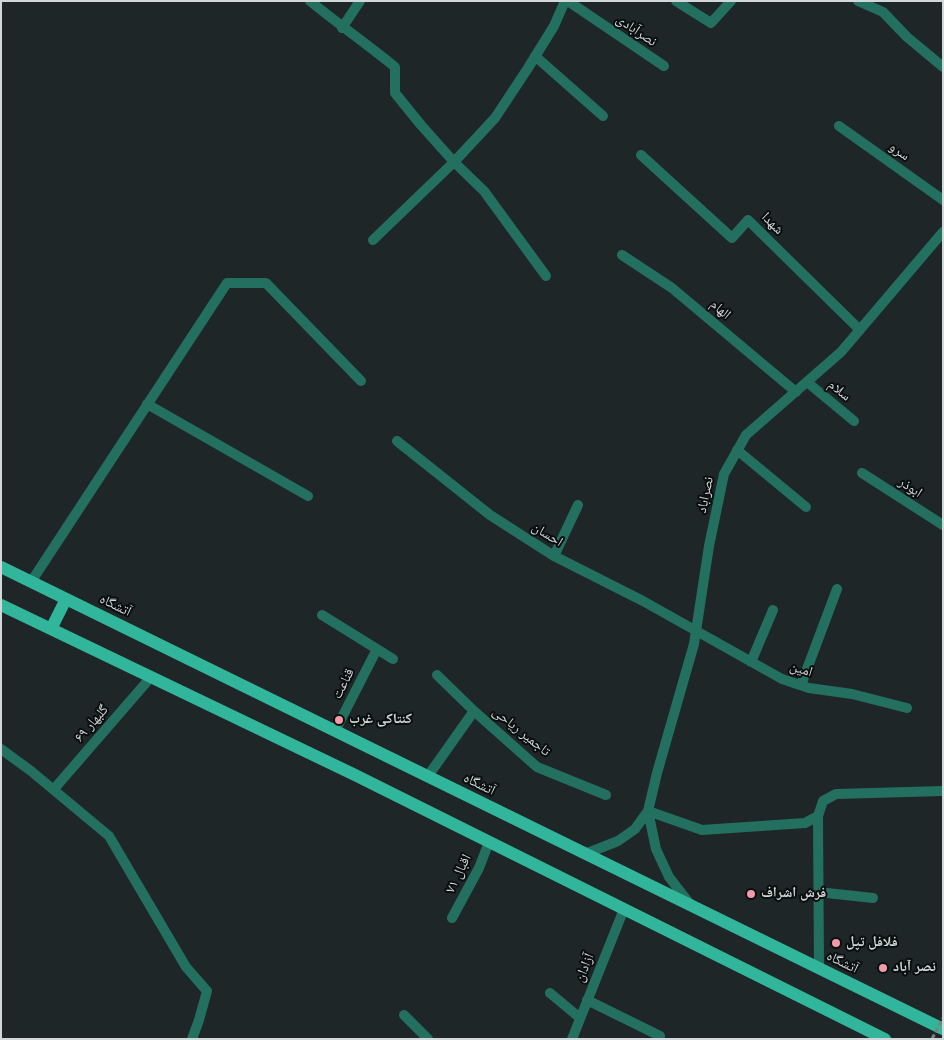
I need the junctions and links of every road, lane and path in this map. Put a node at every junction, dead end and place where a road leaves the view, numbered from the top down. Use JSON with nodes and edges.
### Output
{"nodes":[{"id":1,"x":310,"y":1,"type":"edge"},
{"id":2,"x":360,"y":1,"type":"edge"},
{"id":3,"x":566,"y":1,"type":"edge"},
{"id":4,"x":676,"y":1,"type":"edge"},
{"id":5,"x":731,"y":1,"type":"edge"},
{"id":6,"x":858,"y":1,"type":"edge"},
{"id":7,"x":342,"y":28,"type":"junction"},
{"id":8,"x":535,"y":56,"type":"junction"},
{"id":9,"x":664,"y":66,"type":"dead end"},
{"id":10,"x":943,"y":67,"type":"edge"},
{"id":11,"x":603,"y":116,"type":"dead end"},
{"id":12,"x":839,"y":126,"type":"dead end"},
{"id":13,"x":641,"y":155,"type":"dead end"},
{"id":14,"x":454,"y":162,"type":"junction"},
{"id":15,"x":943,"y":200,"type":"edge"},
{"id":16,"x":943,"y":232,"type":"edge"},
{"id":17,"x":373,"y":240,"type":"dead end"},
{"id":18,"x":622,"y":255,"type":"dead end"},
{"id":19,"x":546,"y":276,"type":"dead end"},
{"id":20,"x":860,"y":330,"type":"junction"},
{"id":21,"x":361,"y":381,"type":"dead end"},
{"id":22,"x":807,"y":382,"type":"junction"},
{"id":23,"x":796,"y":392,"type":"junction"},
{"id":24,"x":147,"y":404,"type":"junction"},
{"id":25,"x":854,"y":421,"type":"dead end"},
{"id":26,"x":397,"y":441,"type":"dead end"},
{"id":27,"x":737,"y":450,"type":"junction"},
{"id":28,"x":862,"y":473,"type":"dead end"},
{"id":29,"x":308,"y":496,"type":"dead end"},
{"id":30,"x":578,"y":506,"type":"dead end"},
{"id":31,"x":806,"y":507,"type":"dead end"},
{"id":32,"x":943,"y":526,"type":"edge"},
{"id":33,"x":554,"y":556,"type":"junction"},
{"id":34,"x":1,"y":567,"type":"edge"},
{"id":35,"x":31,"y":582,"type":"junction"},
{"id":36,"x":837,"y":589,"type":"dead end"},
{"id":37,"x":66,"y":599,"type":"junction"},
{"id":38,"x":1,"y":605,"type":"edge"},
{"id":39,"x":773,"y":610,"type":"dead end"},
{"id":40,"x":322,"y":615,"type":"dead end"},
{"id":41,"x":51,"y":629,"type":"junction"},
{"id":42,"x":696,"y":631,"type":"junction"},
{"id":43,"x":377,"y":649,"type":"junction"},
{"id":44,"x":393,"y":659,"type":"dead end"},
{"id":45,"x":751,"y":662,"type":"junction"},
{"id":46,"x":438,"y":675,"type":"dead end"},
{"id":47,"x":151,"y":677,"type":"junction"},
{"id":48,"x":801,"y":685,"type":"junction"},
{"id":49,"x":907,"y":708,"type":"dead end"},
{"id":50,"x":474,"y":712,"type":"junction"},
{"id":51,"x":335,"y":731,"type":"junction"},
{"id":52,"x":1,"y":749,"type":"edge"},
{"id":53,"x":428,"y":776,"type":"junction"},
{"id":54,"x":54,"y":789,"type":"junction"},
{"id":55,"x":943,"y":791,"type":"edge"},
{"id":56,"x":606,"y":795,"type":"dead end"},
{"id":57,"x":648,"y":811,"type":"junction"},
{"id":58,"x":818,"y":816,"type":"junction"},
{"id":59,"x":489,"y":842,"type":"junction"},
{"id":60,"x":585,"y":854,"type":"junction"},
{"id":61,"x":818,"y":892,"type":"junction"},
{"id":62,"x":873,"y":898,"type":"dead end"},
{"id":63,"x":692,"y":906,"type":"junction"},
{"id":64,"x":624,"y":909,"type":"junction"},
{"id":65,"x":452,"y":918,"type":"dead end"},
{"id":66,"x":819,"y":968,"type":"junction"},
{"id":67,"x":550,"y":993,"type":"dead end"},
{"id":68,"x":587,"y":1000,"type":"junction"},
{"id":69,"x":404,"y":1015,"type":"dead end"},
{"id":70,"x":580,"y":1018,"type":"junction"},
{"id":71,"x":943,"y":1018,"type":"edge"},
{"id":72,"x":943,"y":1029,"type":"edge"},
{"id":73,"x":660,"y":1036,"type":"dead end"},
{"id":74,"x":192,"y":1039,"type":"edge"},
{"id":75,"x":428,"y":1039,"type":"edge"},
{"id":76,"x":572,"y":1039,"type":"edge"},
{"id":77,"x":885,"y":1039,"type":"edge"},
{"id":78,"x":932,"y":1039,"type":"edge"}],
"edges":[{"from":1,"to":7,"type":"street"},
{"from":2,"to":7,"type":"street"},
{"from":3,"to":8,"type":"street"},
{"from":3,"to":9,"type":"street","name":"نصرآبادی"},
{"from":4,"to":5,"type":"street"},
{"from":6,"to":10,"type":"street"},
{"from":7,"to":14,"type":"street"},
{"from":8,"to":11,"type":"street"},
{"from":8,"to":14,"type":"street"},
{"from":12,"to":15,"type":"street","name":"سرو"},
{"from":13,"to":20,"type":"street","name":"شهدا"},
{"from":14,"to":17,"type":"street"},
{"from":14,"to":19,"type":"street"},
{"from":16,"to":20,"type":"street","name":"نصراباد"},
{"from":18,"to":23,"type":"street","name":"الهام"},
{"from":20,"to":22,"type":"street","name":"نصراباد"},
{"from":21,"to":24,"type":"street"},
{"from":22,"to":23,"type":"street","name":"نصراباد"},
{"from":22,"to":25,"type":"street","name":"سلام"},
{"from":23,"to":27,"type":"street","name":"نصراباد"},
{"from":24,"to":29,"type":"street"},
{"from":24,"to":35,"type":"street"},
{"from":26,"to":33,"type":"street","name":"احسان"},
{"from":27,"to":31,"type":"street"},
{"from":27,"to":42,"type":"street","name":"نصراباد"},
{"from":28,"to":32,"type":"street","name":"ابوذر"},
{"from":30,"to":33,"type":"street"},
{"from":33,"to":42,"type":"street","name":"احسان"},
{"from":34,"to":35,"type":"main road","name":"آتشگاه"},
{"from":35,"to":37,"type":"main road","name":"آتشگاه"},
{"from":36,"to":48,"type":"street"},
{"from":37,"to":41,"type":"main road"},
{"from":37,"to":51,"type":"main road","name":"آتشگاه"},
{"from":38,"to":41,"type":"main road"},
{"from":39,"to":45,"type":"street"},
{"from":40,"to":43,"type":"street"},
{"from":41,"to":47,"type":"main road"},
{"from":42,"to":45,"type":"street","name":"امین"},
{"from":42,"to":57,"type":"street","name":"نصراباد"},
{"from":43,"to":44,"type":"street"},
{"from":43,"to":51,"type":"street","name":"قناعت"},
{"from":45,"to":48,"type":"street","name":"امین"},
{"from":46,"to":50,"type":"street","name":"تاجمیر ریاحی"},
{"from":47,"to":54,"type":"street","name":"۶۹ گلبهار"},
{"from":47,"to":59,"type":"main road"},
{"from":48,"to":49,"type":"street","name":"امین"},
{"from":50,"to":53,"type":"street","name":"تاجمیر ریاحی"},
{"from":50,"to":56,"type":"street","name":"تاجمیر ریاحی"},
{"from":51,"to":53,"type":"main road","name":"آتشگاه"},
{"from":52,"to":54,"type":"street"},
{"from":53,"to":60,"type":"main road","name":"آتشگاه"},
{"from":54,"to":74,"type":"street"},
{"from":55,"to":58,"type":"street"},
{"from":57,"to":58,"type":"street"},
{"from":57,"to":60,"type":"street"},
{"from":57,"to":63,"type":"street"},
{"from":58,"to":61,"type":"street"},
{"from":59,"to":64,"type":"main road"},
{"from":59,"to":65,"type":"street","name":"۷۱ اقبال"},
{"from":60,"to":63,"type":"main road","name":"آتشگاه"},
{"from":61,"to":62,"type":"street"},
{"from":61,"to":66,"type":"street"},
{"from":63,"to":66,"type":"main road","name":"آتشگاه"},
{"from":64,"to":68,"type":"street","name":"آزادان"},
{"from":64,"to":77,"type":"main road"},
{"from":66,"to":72,"type":"main road","name":"آتشگاه"},
{"from":67,"to":70,"type":"street"},
{"from":68,"to":70,"type":"street","name":"آزادان"},
{"from":68,"to":73,"type":"street"},
{"from":69,"to":75,"type":"street"},
{"from":70,"to":76,"type":"street","name":"آزادان"},
{"from":71,"to":78,"type":"path","bridge":true}]}
